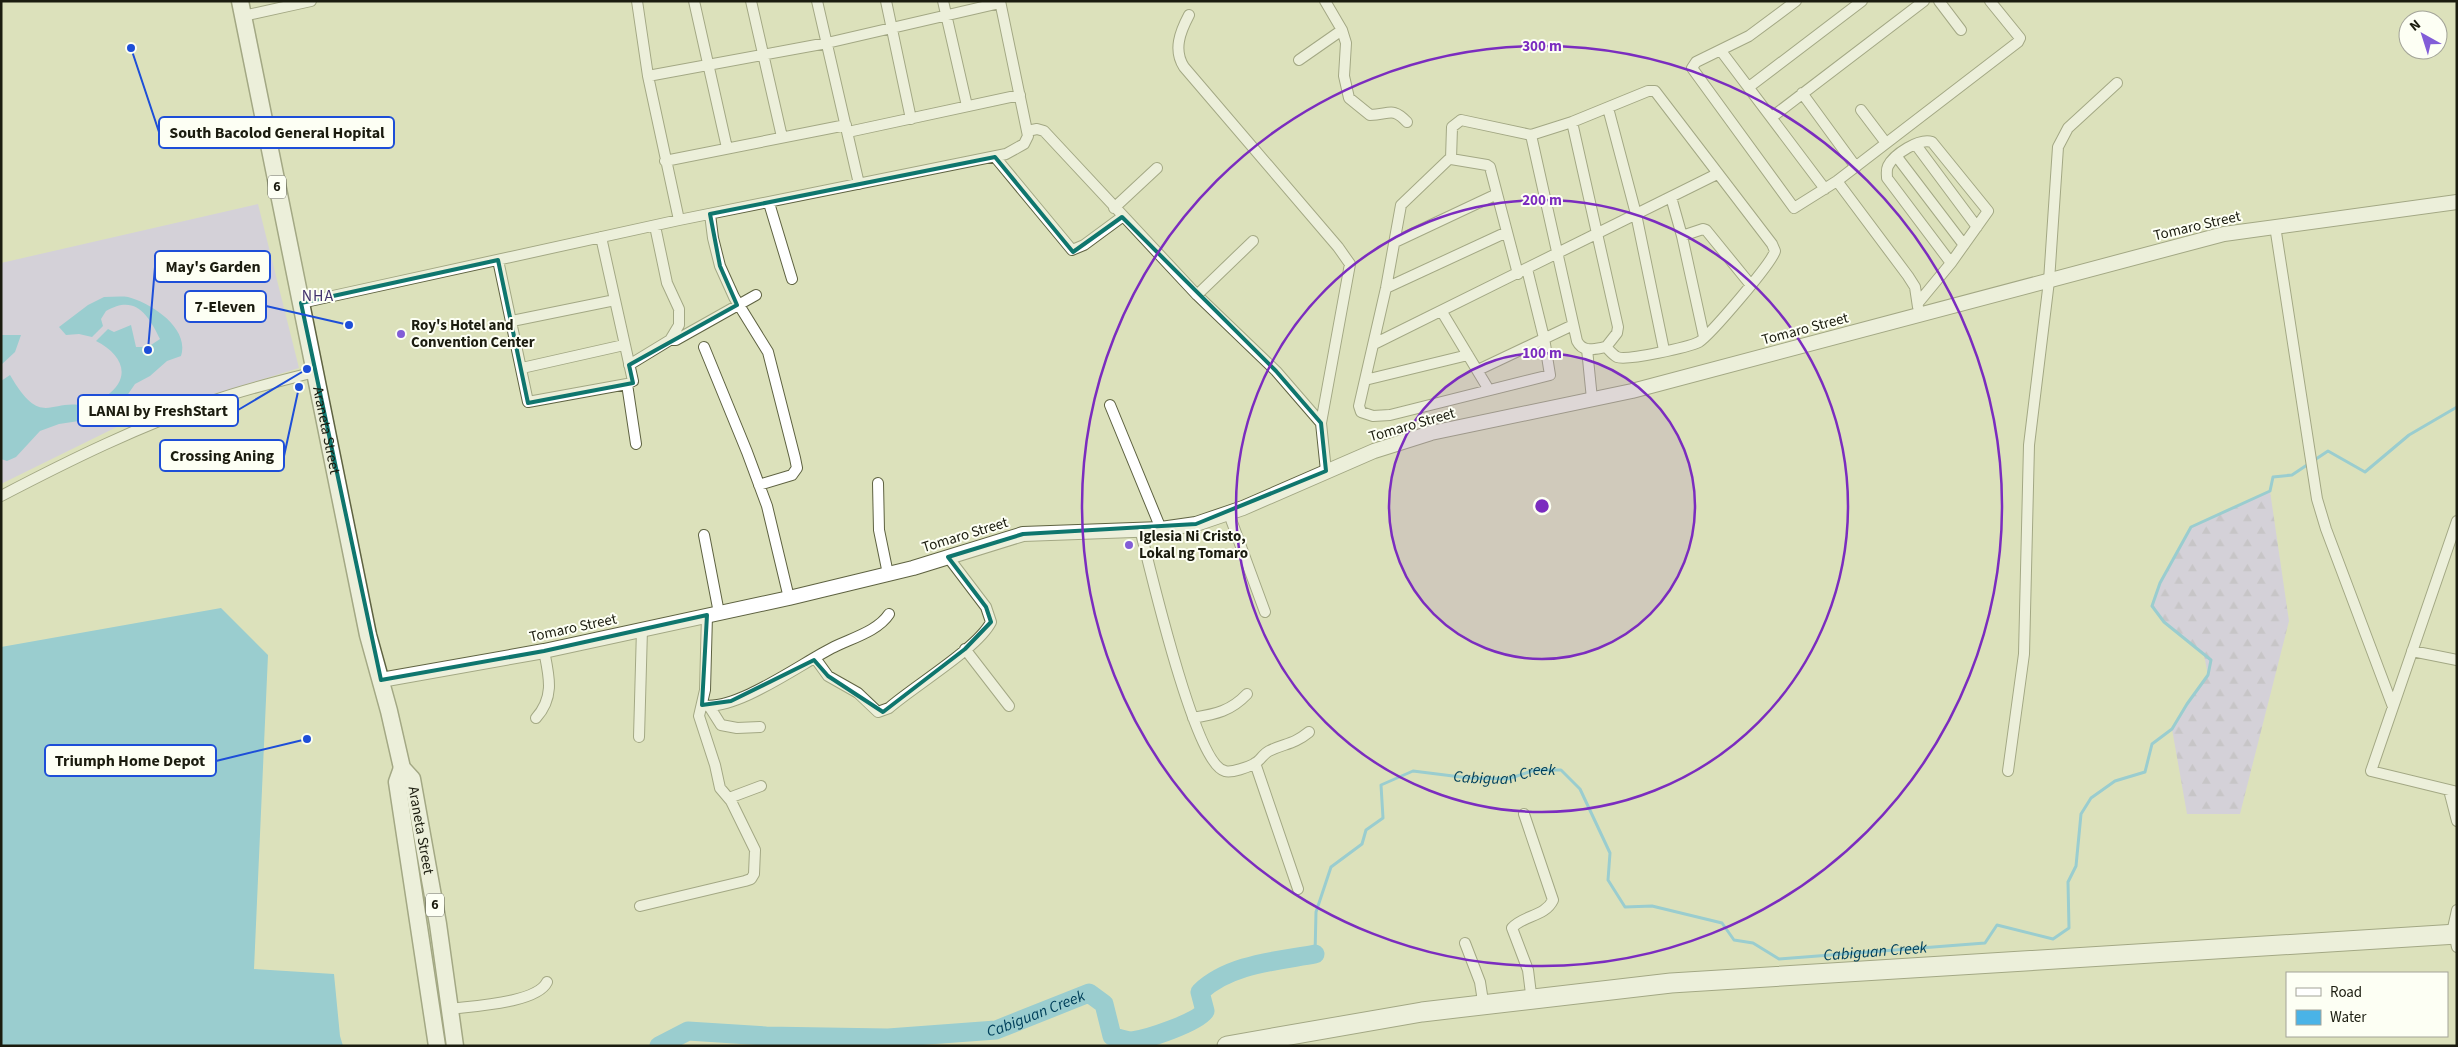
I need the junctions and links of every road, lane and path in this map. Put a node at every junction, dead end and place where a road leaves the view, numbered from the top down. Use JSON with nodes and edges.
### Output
{"nodes":[{"id":1,"x":311,"y":1,"type":"edge"},
{"id":2,"x":637,"y":1,"type":"edge"},
{"id":3,"x":694,"y":1,"type":"edge"},
{"id":4,"x":751,"y":1,"type":"edge"},
{"id":5,"x":817,"y":1,"type":"edge"},
{"id":6,"x":886,"y":1,"type":"edge"},
{"id":7,"x":943,"y":1,"type":"edge"},
{"id":8,"x":1325,"y":1,"type":"edge"},
{"id":9,"x":1796,"y":1,"type":"edge"},
{"id":10,"x":1862,"y":1,"type":"edge"},
{"id":11,"x":1924,"y":1,"type":"edge"},
{"id":12,"x":1939,"y":1,"type":"edge"},
{"id":13,"x":1990,"y":1,"type":"edge"},
{"id":14,"x":1000,"y":2,"type":"edge"},
{"id":15,"x":241,"y":9,"type":"edge"},
{"id":16,"x":946,"y":15,"type":"junction"},
{"id":17,"x":1189,"y":15,"type":"dead end"},
{"id":18,"x":892,"y":28,"type":"junction"},
{"id":19,"x":1342,"y":30,"type":"junction"},
{"id":20,"x":1961,"y":30,"type":"dead end"},
{"id":21,"x":826,"y":43,"type":"junction"},
{"id":22,"x":1721,"y":51,"type":"junction"},
{"id":23,"x":764,"y":56,"type":"junction"},
{"id":24,"x":1299,"y":60,"type":"dead end"},
{"id":25,"x":709,"y":66,"type":"junction"},
{"id":26,"x":648,"y":76,"type":"junction"},
{"id":27,"x":2117,"y":83,"type":"dead end"},
{"id":28,"x":1749,"y":87,"type":"junction"},
{"id":29,"x":1802,"y":93,"type":"junction"},
{"id":30,"x":1020,"y":95,"type":"junction"},
{"id":31,"x":967,"y":106,"type":"junction"},
{"id":32,"x":1608,"y":108,"type":"junction"},
{"id":33,"x":1861,"y":110,"type":"dead end"},
{"id":34,"x":1772,"y":117,"type":"junction"},
{"id":35,"x":911,"y":119,"type":"junction"},
{"id":36,"x":1407,"y":122,"type":"dead end"},
{"id":37,"x":1572,"y":122,"type":"junction"},
{"id":38,"x":847,"y":128,"type":"junction"},
{"id":39,"x":1027,"y":130,"type":"junction"},
{"id":40,"x":1531,"y":135,"type":"junction"},
{"id":41,"x":782,"y":137,"type":"junction"},
{"id":42,"x":1886,"y":144,"type":"junction"},
{"id":43,"x":1916,"y":145,"type":"junction"},
{"id":44,"x":727,"y":148,"type":"junction"},
{"id":45,"x":995,"y":157,"type":"junction"},
{"id":46,"x":1897,"y":157,"type":"junction"},
{"id":47,"x":1451,"y":159,"type":"junction"},
{"id":48,"x":665,"y":162,"type":"junction"},
{"id":49,"x":1856,"y":167,"type":"junction"},
{"id":50,"x":1157,"y":168,"type":"dead end"},
{"id":51,"x":1717,"y":174,"type":"junction"},
{"id":52,"x":1837,"y":181,"type":"junction"},
{"id":53,"x":859,"y":184,"type":"junction"},
{"id":54,"x":1826,"y":189,"type":"junction"},
{"id":55,"x":1497,"y":194,"type":"junction"},
{"id":56,"x":1671,"y":197,"type":"junction"},
{"id":57,"x":2457,"y":202,"type":"edge"},
{"id":58,"x":769,"y":203,"type":"junction"},
{"id":59,"x":1114,"y":208,"type":"junction"},
{"id":60,"x":710,"y":214,"type":"junction"},
{"id":61,"x":1636,"y":214,"type":"junction"},
{"id":62,"x":1122,"y":217,"type":"junction"},
{"id":63,"x":679,"y":220,"type":"junction"},
{"id":64,"x":654,"y":226,"type":"junction"},
{"id":65,"x":2275,"y":226,"type":"junction"},
{"id":66,"x":1977,"y":227,"type":"junction"},
{"id":67,"x":1507,"y":232,"type":"junction"},
{"id":68,"x":1598,"y":235,"type":"junction"},
{"id":69,"x":1682,"y":236,"type":"junction"},
{"id":70,"x":601,"y":237,"type":"junction"},
{"id":71,"x":1253,"y":241,"type":"dead end"},
{"id":72,"x":1394,"y":242,"type":"junction"},
{"id":73,"x":1964,"y":245,"type":"junction"},
{"id":74,"x":1557,"y":254,"type":"junction"},
{"id":75,"x":498,"y":260,"type":"junction"},
{"id":76,"x":1951,"y":263,"type":"junction"},
{"id":77,"x":1522,"y":271,"type":"junction"},
{"id":78,"x":792,"y":279,"type":"dead end"},
{"id":79,"x":2049,"y":282,"type":"junction"},
{"id":80,"x":1750,"y":284,"type":"junction"},
{"id":81,"x":1386,"y":288,"type":"junction"},
{"id":82,"x":756,"y":295,"type":"dead end"},
{"id":83,"x":1197,"y":295,"type":"junction"},
{"id":84,"x":614,"y":300,"type":"junction"},
{"id":85,"x":301,"y":303,"type":"junction"},
{"id":86,"x":738,"y":305,"type":"junction"},
{"id":87,"x":1918,"y":310,"type":"junction"},
{"id":88,"x":1442,"y":312,"type":"junction"},
{"id":89,"x":512,"y":321,"type":"junction"},
{"id":90,"x":1574,"y":325,"type":"junction"},
{"id":91,"x":1704,"y":337,"type":"junction"},
{"id":92,"x":1544,"y":338,"type":"junction"},
{"id":93,"x":670,"y":340,"type":"junction"},
{"id":94,"x":1374,"y":344,"type":"junction"},
{"id":95,"x":624,"y":346,"type":"junction"},
{"id":96,"x":704,"y":347,"type":"dead end"},
{"id":97,"x":1606,"y":347,"type":"junction"},
{"id":98,"x":1587,"y":349,"type":"junction"},
{"id":99,"x":1664,"y":350,"type":"junction"},
{"id":100,"x":1468,"y":355,"type":"junction"},
{"id":101,"x":629,"y":365,"type":"junction"},
{"id":102,"x":522,"y":368,"type":"junction"},
{"id":103,"x":1478,"y":370,"type":"junction"},
{"id":104,"x":314,"y":372,"type":"junction"},
{"id":105,"x":1365,"y":380,"type":"junction"},
{"id":106,"x":627,"y":384,"type":"junction"},
{"id":107,"x":1489,"y":390,"type":"junction"},
{"id":108,"x":1592,"y":399,"type":"junction"},
{"id":109,"x":1110,"y":405,"type":"dead end"},
{"id":110,"x":1321,"y":423,"type":"junction"},
{"id":111,"x":636,"y":444,"type":"dead end"},
{"id":112,"x":1326,"y":471,"type":"junction"},
{"id":113,"x":878,"y":483,"type":"dead end"},
{"id":114,"x":759,"y":485,"type":"junction"},
{"id":115,"x":1,"y":496,"type":"edge"},
{"id":116,"x":1229,"y":514,"type":"junction"},
{"id":117,"x":2457,"y":521,"type":"edge"},
{"id":118,"x":1140,"y":529,"type":"junction"},
{"id":119,"x":1161,"y":529,"type":"junction"},
{"id":120,"x":704,"y":536,"type":"dead end"},
{"id":121,"x":948,"y":557,"type":"junction"},
{"id":122,"x":888,"y":574,"type":"junction"},
{"id":123,"x":789,"y":598,"type":"junction"},
{"id":124,"x":1265,"y":612,"type":"dead end"},
{"id":125,"x":713,"y":614,"type":"junction"},
{"id":126,"x":889,"y":614,"type":"dead end"},
{"id":127,"x":642,"y":629,"type":"junction"},
{"id":128,"x":965,"y":650,"type":"junction"},
{"id":129,"x":544,"y":651,"type":"junction"},
{"id":130,"x":2412,"y":651,"type":"junction"},
{"id":131,"x":815,"y":658,"type":"junction"},
{"id":132,"x":2457,"y":660,"type":"edge"},
{"id":133,"x":381,"y":680,"type":"junction"},
{"id":134,"x":1247,"y":694,"type":"dead end"},
{"id":135,"x":706,"y":705,"type":"junction"},
{"id":136,"x":1010,"y":706,"type":"dead end"},
{"id":137,"x":2393,"y":708,"type":"junction"},
{"id":138,"x":536,"y":718,"type":"dead end"},
{"id":139,"x":1193,"y":718,"type":"junction"},
{"id":140,"x":760,"y":727,"type":"dead end"},
{"id":141,"x":1309,"y":732,"type":"dead end"},
{"id":142,"x":639,"y":737,"type":"dead end"},
{"id":143,"x":1255,"y":763,"type":"junction"},
{"id":144,"x":402,"y":768,"type":"junction"},
{"id":145,"x":2008,"y":771,"type":"dead end"},
{"id":146,"x":761,"y":786,"type":"dead end"},
{"id":147,"x":2453,"y":791,"type":"edge"},
{"id":148,"x":729,"y":798,"type":"junction"},
{"id":149,"x":1524,"y":814,"type":"dead end"},
{"id":150,"x":2457,"y":821,"type":"edge"},
{"id":151,"x":1298,"y":889,"type":"dead end"},
{"id":152,"x":640,"y":906,"type":"dead end"},
{"id":153,"x":2457,"y":910,"type":"edge"},
{"id":154,"x":2455,"y":940,"type":"edge"},
{"id":155,"x":1465,"y":943,"type":"dead end"},
{"id":156,"x":547,"y":982,"type":"dead end"},
{"id":157,"x":1532,"y":1002,"type":"junction"},
{"id":158,"x":1484,"y":1007,"type":"junction"},
{"id":159,"x":450,"y":1009,"type":"junction"},
{"id":160,"x":437,"y":1046,"type":"edge"},
{"id":161,"x":456,"y":1046,"type":"edge"},
{"id":162,"x":1227,"y":1046,"type":"edge"},
{"id":163,"x":1270,"y":1046,"type":"edge"}],
"edges":[{"from":1,"to":15,"type":"street"},
{"from":2,"to":26,"type":"street"},
{"from":3,"to":25,"type":"street"},
{"from":4,"to":23,"type":"street"},
{"from":5,"to":21,"type":"street"},
{"from":6,"to":18,"type":"street"},
{"from":7,"to":16,"type":"street"},
{"from":8,"to":19,"type":"street"},
{"from":9,"to":22,"type":"street"},
{"from":10,"to":28,"type":"street"},
{"from":11,"to":29,"type":"street"},
{"from":12,"to":20,"type":"street"},
{"from":13,"to":42,"type":"street"},
{"from":14,"to":16,"type":"street"},
{"from":14,"to":30,"type":"street"},
{"from":15,"to":85,"type":"main road","name":"Araneta Street","number":"6"},
{"from":16,"to":18,"type":"street"},
{"from":16,"to":31,"type":"street"},
{"from":17,"to":110,"type":"street"},
{"from":18,"to":21,"type":"street"},
{"from":18,"to":35,"type":"street"},
{"from":19,"to":24,"type":"street"},
{"from":19,"to":36,"type":"street"},
{"from":21,"to":23,"type":"street"},
{"from":21,"to":38,"type":"street"},
{"from":22,"to":28,"type":"street"},
{"from":22,"to":54,"type":"street"},
{"from":23,"to":25,"type":"street"},
{"from":23,"to":41,"type":"street"},
{"from":25,"to":26,"type":"street"},
{"from":25,"to":44,"type":"street"},
{"from":26,"to":48,"type":"street"},
{"from":27,"to":79,"type":"street"},
{"from":28,"to":34,"type":"street"},
{"from":29,"to":34,"type":"street"},
{"from":29,"to":49,"type":"street"},
{"from":30,"to":31,"type":"street"},
{"from":30,"to":39,"type":"street"},
{"from":31,"to":35,"type":"street"},
{"from":32,"to":37,"type":"street"},
{"from":32,"to":51,"type":"street"},
{"from":32,"to":61,"type":"street"},
{"from":33,"to":42,"type":"street"},
{"from":34,"to":54,"type":"street"},
{"from":35,"to":38,"type":"street"},
{"from":37,"to":40,"type":"street"},
{"from":37,"to":68,"type":"street"},
{"from":38,"to":41,"type":"street"},
{"from":38,"to":53,"type":"street"},
{"from":39,"to":45,"type":"street"},
{"from":39,"to":59,"type":"street"},
{"from":40,"to":47,"type":"street"},
{"from":40,"to":74,"type":"street"},
{"from":41,"to":44,"type":"street"},
{"from":42,"to":49,"type":"street"},
{"from":43,"to":46,"type":"street"},
{"from":43,"to":66,"type":"street"},
{"from":43,"to":66,"type":"street"},
{"from":44,"to":48,"type":"street"},
{"from":45,"to":53,"type":"street"},
{"from":45,"to":62,"type":"street"},
{"from":46,"to":73,"type":"street"},
{"from":46,"to":76,"type":"street"},
{"from":47,"to":55,"type":"street"},
{"from":47,"to":72,"type":"street"},
{"from":48,"to":63,"type":"street"},
{"from":49,"to":52,"type":"street"},
{"from":50,"to":59,"type":"street"},
{"from":51,"to":56,"type":"street"},
{"from":51,"to":80,"type":"street"},
{"from":52,"to":54,"type":"street"},
{"from":52,"to":87,"type":"street"},
{"from":53,"to":58,"type":"street"},
{"from":55,"to":67,"type":"street"},
{"from":55,"to":72,"type":"street"},
{"from":56,"to":61,"type":"street"},
{"from":56,"to":69,"type":"street"},
{"from":57,"to":65,"type":"street","name":"Tomaro Street"},
{"from":58,"to":60,"type":"street"},
{"from":58,"to":78,"type":"street"},
{"from":59,"to":62,"type":"street"},
{"from":60,"to":63,"type":"street"},
{"from":60,"to":86,"type":"street"},
{"from":61,"to":68,"type":"street"},
{"from":61,"to":99,"type":"street"},
{"from":62,"to":83,"type":"street"},
{"from":63,"to":64,"type":"street"},
{"from":64,"to":70,"type":"street"},
{"from":64,"to":93,"type":"street"},
{"from":65,"to":79,"type":"street","name":"Tomaro Street"},
{"from":65,"to":137,"type":"street"},
{"from":66,"to":73,"type":"street"},
{"from":67,"to":77,"type":"street"},
{"from":67,"to":81,"type":"street"},
{"from":68,"to":74,"type":"street"},
{"from":68,"to":97,"type":"street"},
{"from":69,"to":80,"type":"street"},
{"from":69,"to":91,"type":"street"},
{"from":70,"to":75,"type":"street"},
{"from":70,"to":84,"type":"street"},
{"from":71,"to":83,"type":"street"},
{"from":72,"to":81,"type":"street"},
{"from":73,"to":76,"type":"street"},
{"from":74,"to":77,"type":"street"},
{"from":74,"to":90,"type":"street"},
{"from":75,"to":85,"type":"street"},
{"from":75,"to":89,"type":"street"},
{"from":76,"to":87,"type":"street"},
{"from":77,"to":88,"type":"street"},
{"from":77,"to":92,"type":"street"},
{"from":79,"to":87,"type":"street","name":"Tomaro Street"},
{"from":79,"to":145,"type":"street"},
{"from":80,"to":91,"type":"street"},
{"from":81,"to":94,"type":"street"},
{"from":82,"to":86,"type":"street"},
{"from":83,"to":110,"type":"street"},
{"from":84,"to":89,"type":"street"},
{"from":84,"to":95,"type":"street"},
{"from":85,"to":104,"type":"main road","name":"Araneta Street","number":"6"},
{"from":86,"to":93,"type":"street"},
{"from":86,"to":114,"type":"street"},
{"from":87,"to":108,"type":"street","name":"Tomaro Street"},
{"from":88,"to":94,"type":"street"},
{"from":88,"to":100,"type":"street"},
{"from":89,"to":102,"type":"street"},
{"from":90,"to":92,"type":"street"},
{"from":90,"to":98,"type":"street"},
{"from":91,"to":99,"type":"street"},
{"from":92,"to":103,"type":"street"},
{"from":92,"to":107,"type":"street"},
{"from":93,"to":101,"type":"street"},
{"from":94,"to":105,"type":"street"},
{"from":95,"to":101,"type":"street"},
{"from":95,"to":102,"type":"street"},
{"from":96,"to":114,"type":"street"},
{"from":97,"to":98,"type":"street"},
{"from":97,"to":99,"type":"street"},
{"from":98,"to":108,"type":"street"},
{"from":100,"to":103,"type":"street"},
{"from":100,"to":105,"type":"street"},
{"from":101,"to":106,"type":"street"},
{"from":102,"to":106,"type":"street"},
{"from":103,"to":107,"type":"street"},
{"from":104,"to":115,"type":"street"},
{"from":104,"to":133,"type":"main road","name":"Araneta Street","number":"6"},
{"from":105,"to":107,"type":"street"},
{"from":106,"to":111,"type":"street"},
{"from":108,"to":112,"type":"street","name":"Tomaro Street"},
{"from":109,"to":119,"type":"street"},
{"from":110,"to":112,"type":"street"},
{"from":112,"to":116,"type":"street","name":"Tomaro Street"},
{"from":113,"to":122,"type":"street"},
{"from":114,"to":123,"type":"street"},
{"from":116,"to":119,"type":"street","name":"Tomaro Street"},
{"from":116,"to":124,"type":"street"},
{"from":117,"to":130,"type":"street"},
{"from":118,"to":119,"type":"street","name":"Tomaro Street"},
{"from":118,"to":121,"type":"street","name":"Tomaro Street"},
{"from":118,"to":139,"type":"street"},
{"from":120,"to":125,"type":"street"},
{"from":121,"to":122,"type":"street","name":"Tomaro Street"},
{"from":121,"to":128,"type":"street"},
{"from":122,"to":123,"type":"street","name":"Tomaro Street"},
{"from":123,"to":125,"type":"street","name":"Tomaro Street"},
{"from":125,"to":127,"type":"street","name":"Tomaro Street"},
{"from":125,"to":135,"type":"street"},
{"from":126,"to":131,"type":"street"},
{"from":127,"to":129,"type":"street","name":"Tomaro Street"},
{"from":127,"to":142,"type":"street"},
{"from":128,"to":131,"type":"street"},
{"from":128,"to":136,"type":"street"},
{"from":129,"to":133,"type":"street","name":"Tomaro Street"},
{"from":129,"to":138,"type":"street"},
{"from":130,"to":132,"type":"street"},
{"from":130,"to":137,"type":"street"},
{"from":131,"to":135,"type":"street"},
{"from":133,"to":144,"type":"main road","name":"Araneta Street","number":"6"},
{"from":134,"to":139,"type":"street"},
{"from":135,"to":140,"type":"street"},
{"from":135,"to":148,"type":"street"},
{"from":137,"to":147,"type":"street"},
{"from":139,"to":143,"type":"street"},
{"from":141,"to":143,"type":"street"},
{"from":143,"to":151,"type":"street"},
{"from":144,"to":159,"type":"main road","name":"Araneta Street","number":"6"},
{"from":144,"to":160,"type":"main road","name":"Araneta Street","number":"6"},
{"from":146,"to":148,"type":"street"},
{"from":147,"to":150,"type":"street"},
{"from":148,"to":152,"type":"street"},
{"from":149,"to":157,"type":"street"},
{"from":153,"to":154,"type":"street"},
{"from":154,"to":157,"type":"highway"},
{"from":155,"to":158,"type":"street"},
{"from":156,"to":159,"type":"street"},
{"from":157,"to":158,"type":"highway"},
{"from":158,"to":162,"type":"highway"},
{"from":158,"to":163,"type":"highway"},
{"from":159,"to":161,"type":"main road","name":"Araneta Street","number":"6"}]}
